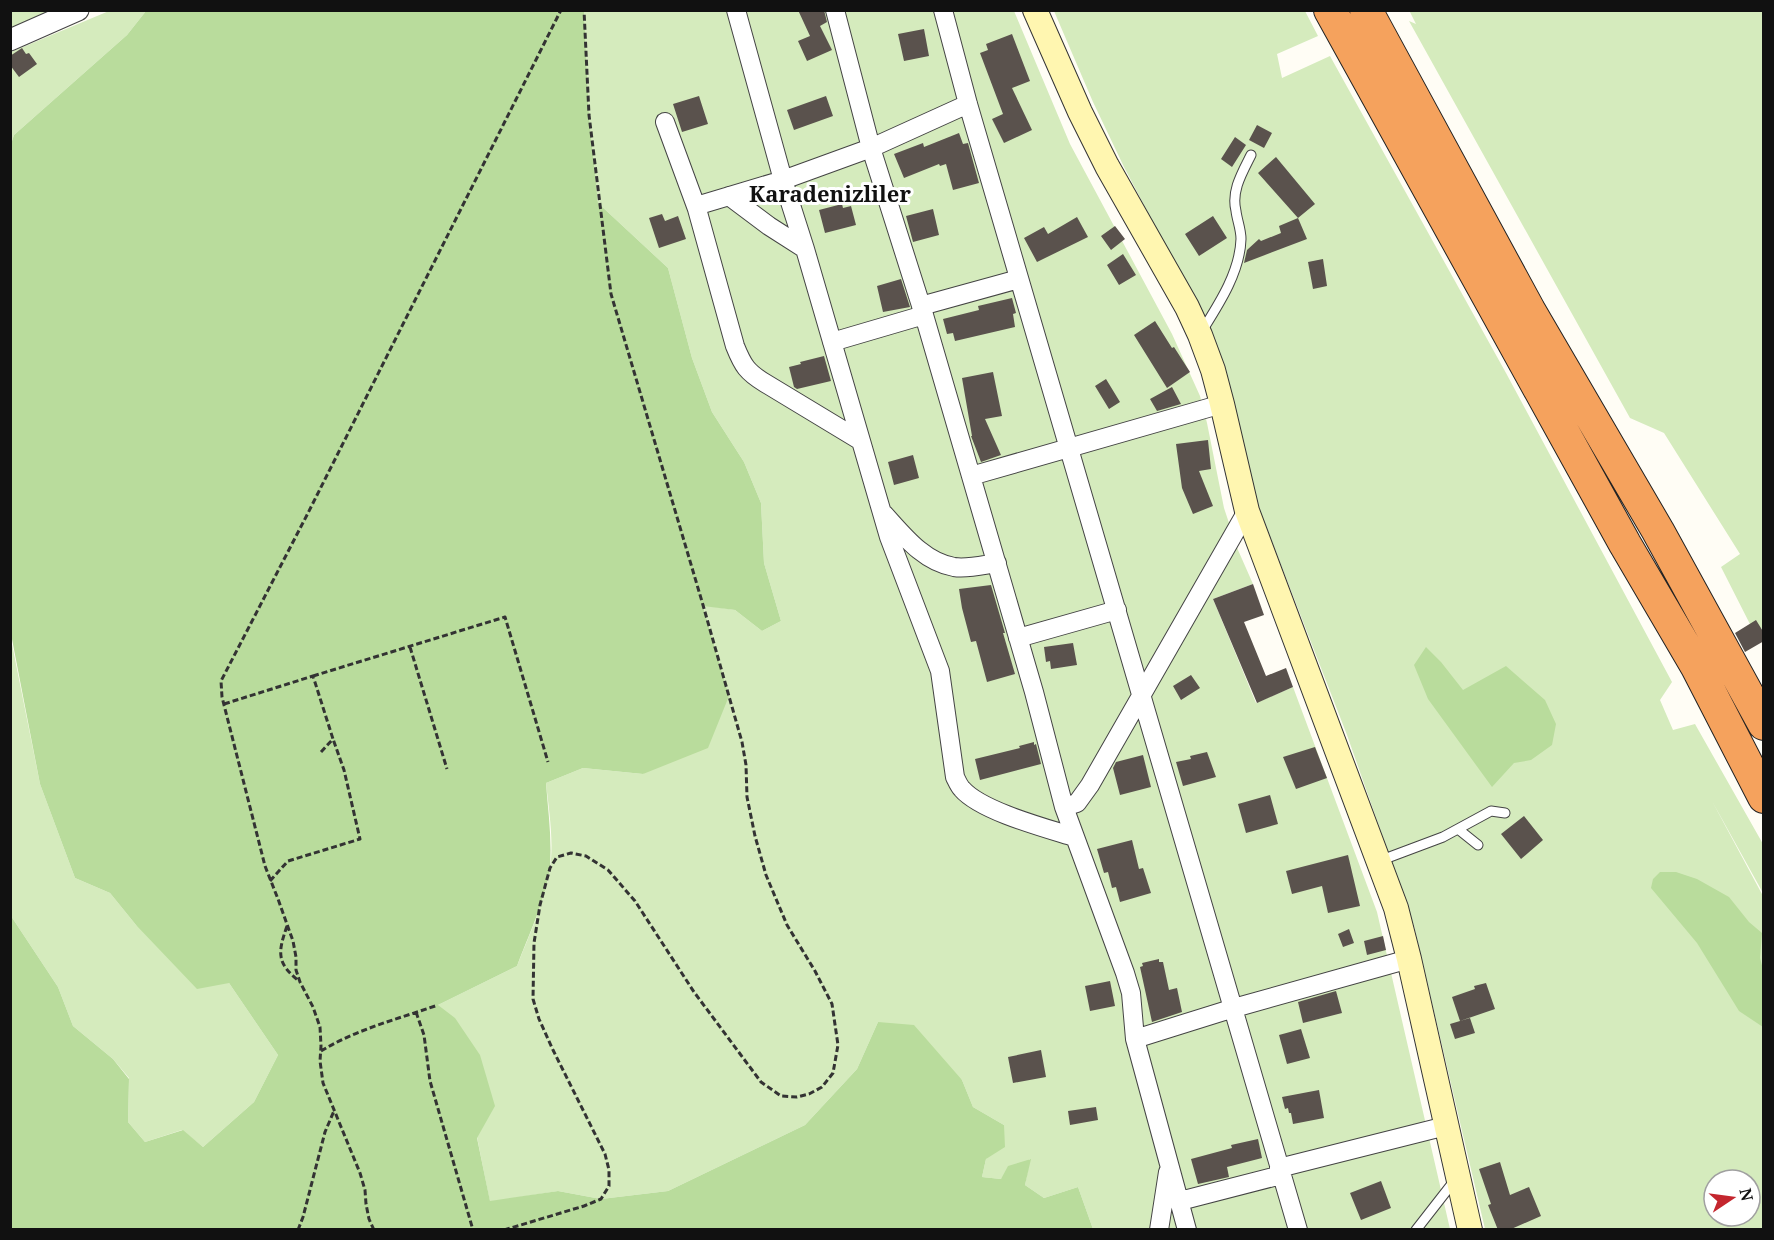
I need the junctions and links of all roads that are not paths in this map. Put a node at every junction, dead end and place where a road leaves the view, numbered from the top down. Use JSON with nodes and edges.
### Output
{"nodes":[{"id":1,"x":78,"y":10,"type":"edge"},
{"id":2,"x":736,"y":10,"type":"edge"},
{"id":3,"x":835,"y":10,"type":"edge"},
{"id":4,"x":943,"y":10,"type":"edge"},
{"id":5,"x":1023,"y":10,"type":"edge"},
{"id":6,"x":1035,"y":10,"type":"edge"},
{"id":7,"x":1330,"y":10,"type":"edge"},
{"id":8,"x":1366,"y":10,"type":"edge"},
{"id":9,"x":10,"y":40,"type":"edge"},
{"id":10,"x":968,"y":104,"type":"junction"},
{"id":11,"x":665,"y":122,"type":"dead end"},
{"id":12,"x":872,"y":148,"type":"junction"},
{"id":13,"x":1251,"y":155,"type":"dead end"},
{"id":14,"x":783,"y":180,"type":"junction"},
{"id":15,"x":729,"y":196,"type":"junction"},
{"id":16,"x":696,"y":206,"type":"junction"},
{"id":17,"x":805,"y":249,"type":"junction"},
{"id":18,"x":1019,"y":279,"type":"junction"},
{"id":19,"x":923,"y":311,"type":"junction"},
{"id":20,"x":1200,"y":335,"type":"junction"},
{"id":21,"x":832,"y":342,"type":"junction"},
{"id":22,"x":1216,"y":406,"type":"junction"},
{"id":23,"x":861,"y":441,"type":"junction"},
{"id":24,"x":1070,"y":448,"type":"junction"},
{"id":25,"x":971,"y":476,"type":"junction"},
{"id":26,"x":881,"y":511,"type":"junction"},
{"id":27,"x":1243,"y":519,"type":"junction"},
{"id":28,"x":996,"y":563,"type":"junction"},
{"id":29,"x":1117,"y":610,"type":"junction"},
{"id":30,"x":1018,"y":638,"type":"junction"},
{"id":31,"x":1142,"y":694,"type":"junction"},
{"id":32,"x":1764,"y":724,"type":"edge"},
{"id":33,"x":1764,"y":797,"type":"edge"},
{"id":34,"x":1064,"y":807,"type":"junction"},
{"id":35,"x":1505,"y":813,"type":"dead end"},
{"id":36,"x":1458,"y":829,"type":"junction"},
{"id":37,"x":1074,"y":837,"type":"junction"},
{"id":38,"x":1478,"y":845,"type":"dead end"},
{"id":39,"x":1379,"y":861,"type":"junction"},
{"id":40,"x":1402,"y":961,"type":"junction"},
{"id":41,"x":1234,"y":1008,"type":"junction"},
{"id":42,"x":1135,"y":1039,"type":"junction"},
{"id":43,"x":1440,"y":1128,"type":"junction"},
{"id":44,"x":1170,"y":1165,"type":"junction"},
{"id":45,"x":1280,"y":1171,"type":"junction"},
{"id":46,"x":1453,"y":1183,"type":"junction"},
{"id":47,"x":1180,"y":1202,"type":"junction"},
{"id":48,"x":1159,"y":1230,"type":"edge"},
{"id":49,"x":1187,"y":1230,"type":"edge"},
{"id":50,"x":1298,"y":1230,"type":"edge"},
{"id":51,"x":1416,"y":1230,"type":"edge"},
{"id":52,"x":1456,"y":1230,"type":"edge"},
{"id":53,"x":1470,"y":1230,"type":"edge"}],
"edges":[{"from":1,"to":9,"type":"street"},
{"from":2,"to":14,"type":"street"},
{"from":3,"to":12,"type":"street"},
{"from":4,"to":10,"type":"street"},
{"from":5,"to":22,"type":"main road"},
{"from":6,"to":20,"type":"main road"},
{"from":7,"to":33,"type":"highway"},
{"from":8,"to":32,"type":"highway"},
{"from":10,"to":12,"type":"street"},
{"from":10,"to":18,"type":"street"},
{"from":11,"to":16,"type":"street"},
{"from":12,"to":14,"type":"street"},
{"from":12,"to":19,"type":"street"},
{"from":13,"to":20,"type":"lane"},
{"from":14,"to":15,"type":"street"},
{"from":14,"to":17,"type":"street"},
{"from":15,"to":16,"type":"street"},
{"from":15,"to":17,"type":"street"},
{"from":16,"to":23,"type":"street"},
{"from":17,"to":21,"type":"street"},
{"from":18,"to":19,"type":"street"},
{"from":18,"to":24,"type":"street"},
{"from":19,"to":21,"type":"street"},
{"from":19,"to":25,"type":"street"},
{"from":20,"to":22,"type":"main road"},
{"from":21,"to":23,"type":"street"},
{"from":22,"to":24,"type":"street"},
{"from":22,"to":27,"type":"main road"},
{"from":23,"to":26,"type":"street"},
{"from":24,"to":25,"type":"street"},
{"from":24,"to":29,"type":"street"},
{"from":25,"to":28,"type":"street"},
{"from":26,"to":28,"type":"street"},
{"from":26,"to":37,"type":"street"},
{"from":27,"to":31,"type":"street"},
{"from":27,"to":39,"type":"main road"},
{"from":27,"to":40,"type":"main road"},
{"from":28,"to":30,"type":"street"},
{"from":29,"to":30,"type":"street"},
{"from":29,"to":31,"type":"street"},
{"from":30,"to":34,"type":"street"},
{"from":31,"to":34,"type":"street"},
{"from":31,"to":41,"type":"street"},
{"from":34,"to":37,"type":"street"},
{"from":35,"to":36,"type":"lane"},
{"from":36,"to":38,"type":"lane"},
{"from":36,"to":39,"type":"lane"},
{"from":37,"to":42,"type":"street"},
{"from":39,"to":40,"type":"main road"},
{"from":40,"to":41,"type":"street"},
{"from":40,"to":43,"type":"main road"},
{"from":41,"to":42,"type":"street"},
{"from":41,"to":45,"type":"street"},
{"from":42,"to":44,"type":"street"},
{"from":43,"to":45,"type":"street"},
{"from":43,"to":46,"type":"main road"},
{"from":44,"to":47,"type":"street"},
{"from":44,"to":48,"type":"street"},
{"from":45,"to":47,"type":"street"},
{"from":45,"to":50,"type":"street"},
{"from":46,"to":51,"type":"lane"},
{"from":46,"to":52,"type":"main road"},
{"from":46,"to":53,"type":"main road"},
{"from":47,"to":49,"type":"street"}]}
